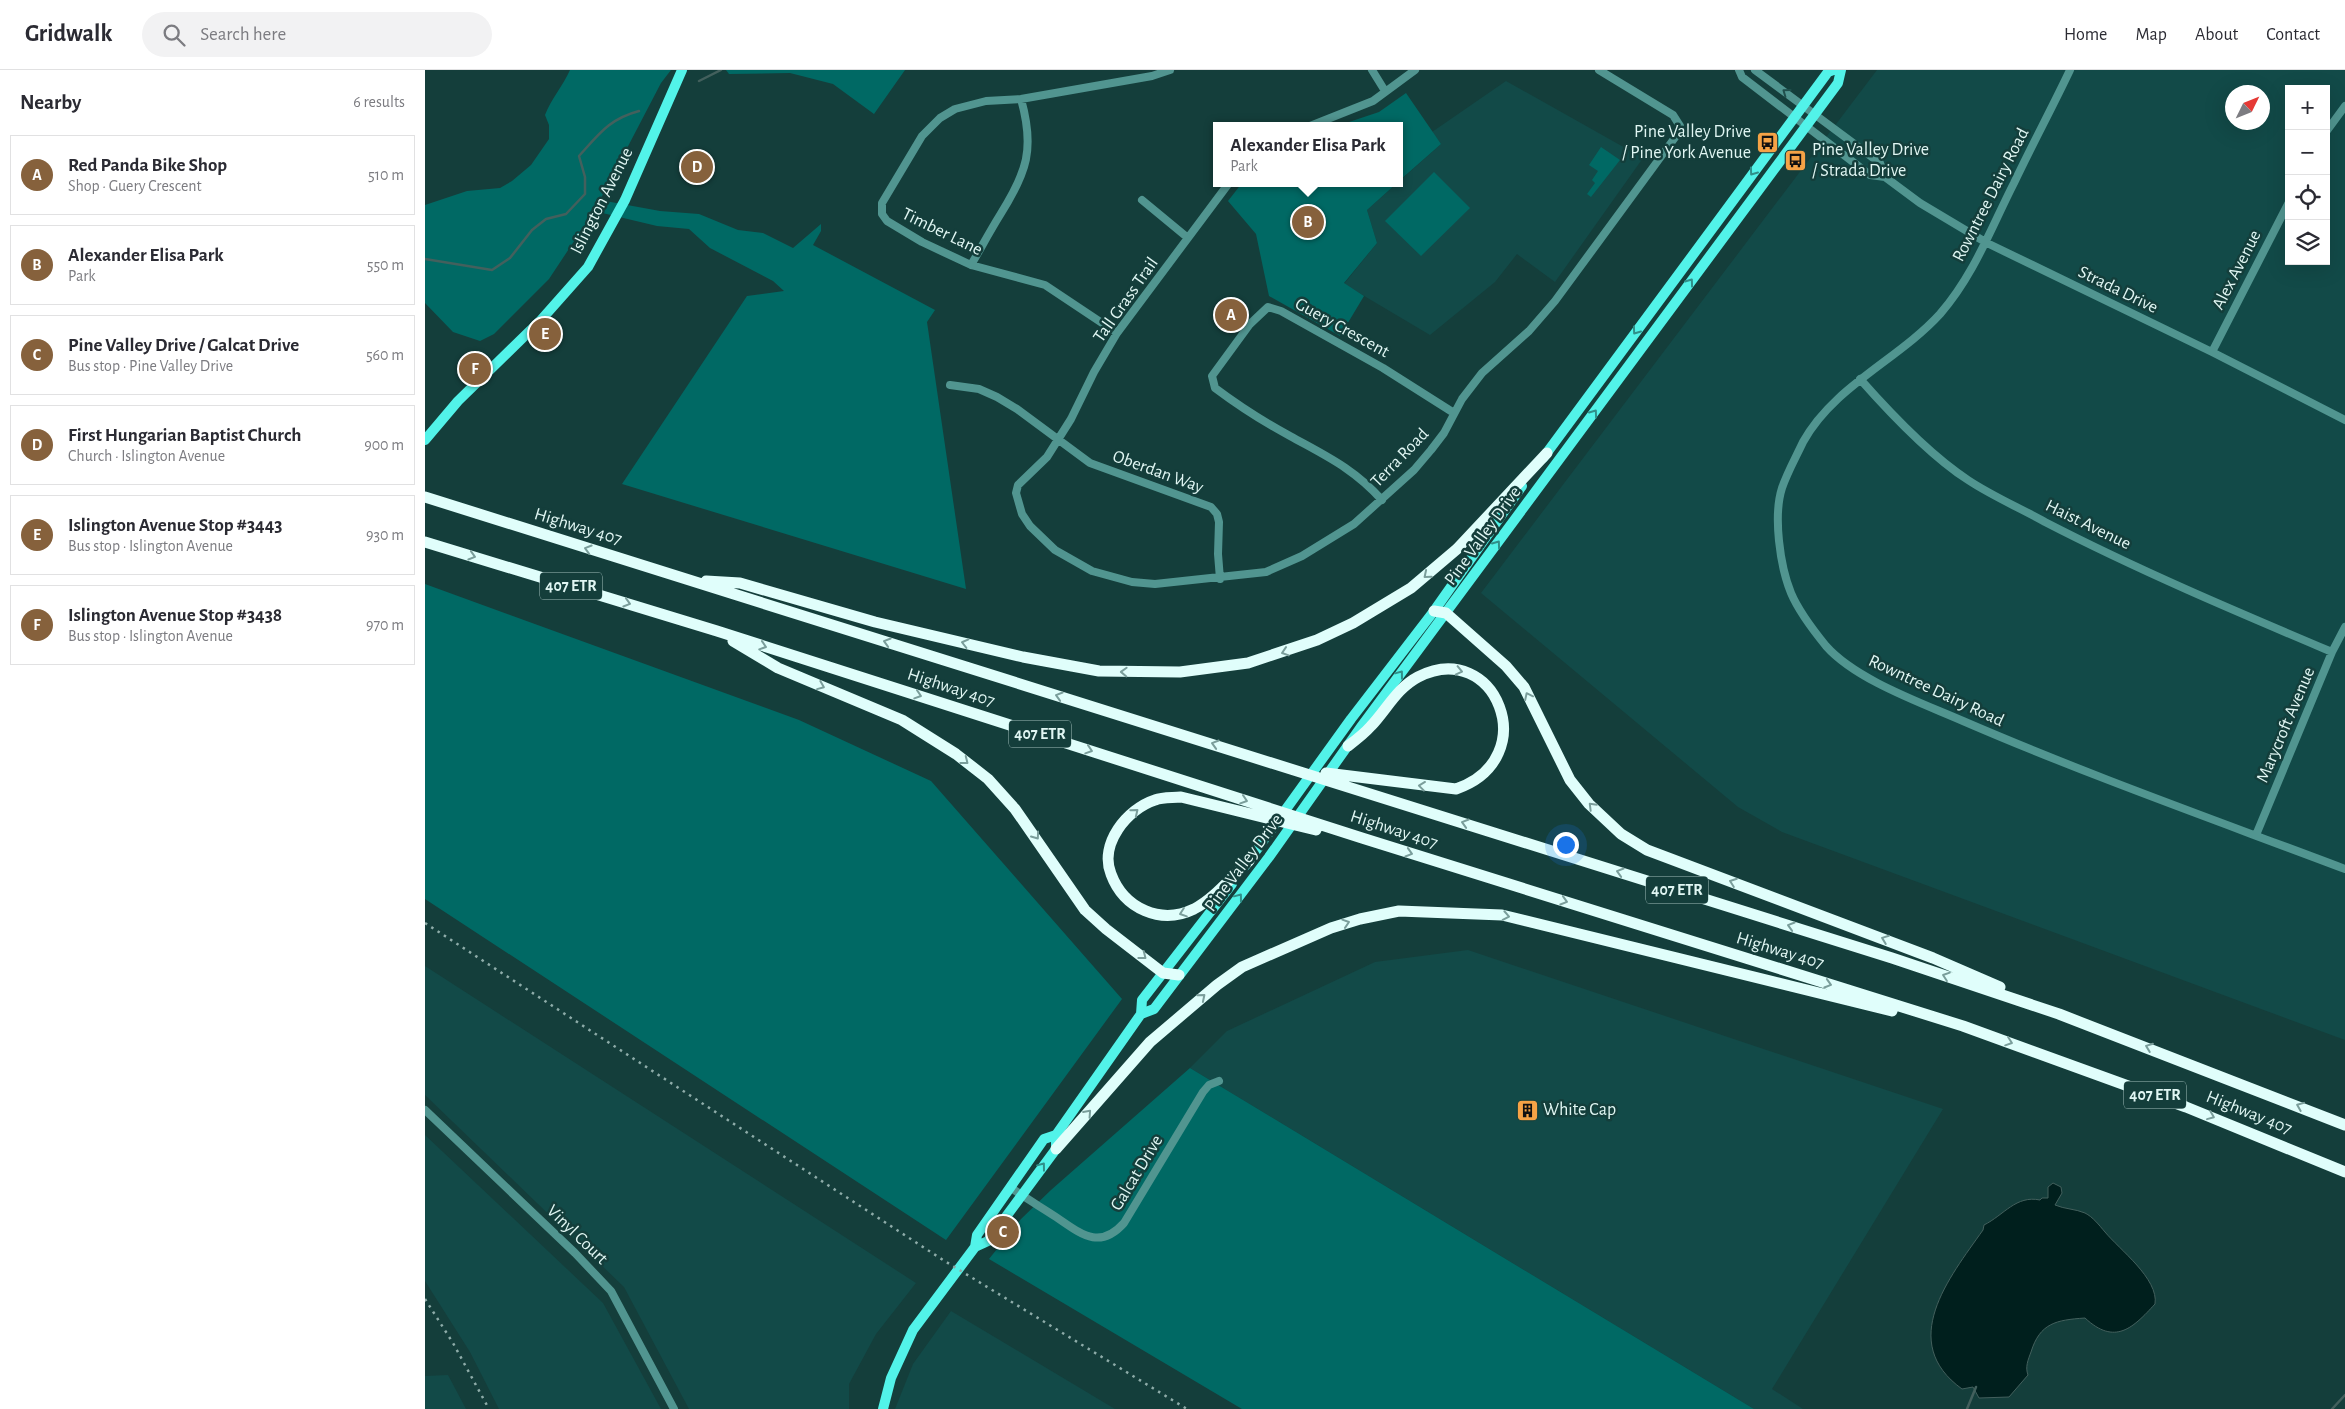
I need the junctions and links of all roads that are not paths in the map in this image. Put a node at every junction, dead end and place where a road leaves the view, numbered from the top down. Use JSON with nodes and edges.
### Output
{"nodes":[{"id":1,"x":682,"y":70,"type":"edge"},
{"id":2,"x":1170,"y":70,"type":"edge"},
{"id":3,"x":1372,"y":70,"type":"edge"},
{"id":4,"x":1415,"y":70,"type":"edge"},
{"id":5,"x":1599,"y":70,"type":"edge"},
{"id":6,"x":1739,"y":70,"type":"edge"},
{"id":7,"x":1755,"y":70,"type":"edge"},
{"id":8,"x":1833,"y":70,"type":"edge"},
{"id":9,"x":1841,"y":70,"type":"edge"},
{"id":10,"x":2070,"y":70,"type":"edge"},
{"id":11,"x":1385,"y":91,"type":"junction"},
{"id":12,"x":1021,"y":99,"type":"junction"},
{"id":13,"x":1804,"y":105,"type":"junction"},
{"id":14,"x":2345,"y":106,"type":"edge"},
{"id":15,"x":1815,"y":114,"type":"junction"},
{"id":16,"x":1793,"y":118,"type":"junction"},
{"id":17,"x":1320,"y":122,"type":"edge"},
{"id":18,"x":1806,"y":126,"type":"junction"},
{"id":19,"x":2327,"y":130,"type":"edge"},
{"id":20,"x":1885,"y":177,"type":"junction"},
{"id":21,"x":1226,"y":187,"type":"edge"},
{"id":22,"x":1142,"y":200,"type":"dead end"},
{"id":23,"x":2285,"y":210,"type":"edge"},
{"id":24,"x":1188,"y":238,"type":"junction"},
{"id":25,"x":1987,"y":242,"type":"junction"},
{"id":26,"x":971,"y":265,"type":"junction"},
{"id":27,"x":1117,"y":333,"type":"junction"},
{"id":28,"x":2211,"y":352,"type":"junction"},
{"id":29,"x":1860,"y":379,"type":"junction"},
{"id":30,"x":950,"y":385,"type":"dead end"},
{"id":31,"x":1454,"y":413,"type":"junction"},
{"id":32,"x":2345,"y":420,"type":"edge"},
{"id":33,"x":426,"y":439,"type":"edge"},
{"id":34,"x":1058,"y":440,"type":"junction"},
{"id":35,"x":1547,"y":453,"type":"junction"},
{"id":36,"x":425,"y":497,"type":"edge"},
{"id":37,"x":1381,"y":500,"type":"junction"},
{"id":38,"x":425,"y":542,"type":"edge"},
{"id":39,"x":684,"y":579,"type":"junction"},
{"id":40,"x":1220,"y":579,"type":"junction"},
{"id":41,"x":1440,"y":612,"type":"junction"},
{"id":42,"x":2345,"y":627,"type":"edge"},
{"id":43,"x":717,"y":631,"type":"junction"},
{"id":44,"x":2332,"y":652,"type":"junction"},
{"id":45,"x":1363,"y":729,"type":"junction"},
{"id":46,"x":1348,"y":746,"type":"joint"},
{"id":47,"x":1294,"y":769,"type":"junction"},
{"id":48,"x":2256,"y":835,"type":"junction"},
{"id":49,"x":1362,"y":838,"type":"junction"},
{"id":50,"x":1249,"y":861,"type":"junction"},
{"id":51,"x":2345,"y":870,"type":"edge"},
{"id":52,"x":1163,"y":973,"type":"junction"},
{"id":53,"x":1179,"y":975,"type":"junction"},
{"id":54,"x":1141,"y":1014,"type":"junction"},
{"id":55,"x":2059,"y":1014,"type":"junction"},
{"id":56,"x":1963,"y":1026,"type":"junction"},
{"id":57,"x":1219,"y":1081,"type":"dead end"},
{"id":58,"x":425,"y":1110,"type":"edge"},
{"id":59,"x":2345,"y":1125,"type":"edge"},
{"id":60,"x":1056,"y":1135,"type":"junction"},
{"id":61,"x":1056,"y":1149,"type":"junction"},
{"id":62,"x":2345,"y":1172,"type":"edge"},
{"id":63,"x":1010,"y":1187,"type":"junction"},
{"id":64,"x":1021,"y":1196,"type":"junction"},
{"id":65,"x":975,"y":1247,"type":"junction"},
{"id":66,"x":674,"y":1409,"type":"edge"},
{"id":67,"x":883,"y":1409,"type":"edge"}],
"edges":[{"from":1,"to":33,"type":"main road","name":"Islington Avenue"},
{"from":2,"to":12,"type":"street","name":"Timber Lane"},
{"from":3,"to":11,"type":"street"},
{"from":4,"to":11,"type":"street"},
{"from":5,"to":31,"type":"street","name":"Terra Road"},
{"from":6,"to":16,"type":"street","name":"Strada Drive"},
{"from":13,"to":7,"type":"street","name":"Strada Drive","one_way":true},
{"from":8,"to":13,"type":"main road","name":"Pine Valley Drive"},
{"from":9,"to":15,"type":"main road","name":"Pine Valley Drive"},
{"from":10,"to":25,"type":"street","name":"Rowntree Dairy Road"},
{"from":11,"to":17,"type":"street"},
{"from":12,"to":26,"type":"street"},
{"from":12,"to":26,"type":"street","name":"Timber Lane"},
{"from":13,"to":15,"type":"street","name":"Strada Drive"},
{"from":13,"to":16,"type":"main road","name":"Pine Valley Drive"},
{"from":14,"to":19,"type":"street"},
{"from":15,"to":18,"type":"main road","name":"Pine Valley Drive"},
{"from":15,"to":20,"type":"street","name":"Strada Drive"},
{"from":16,"to":18,"type":"street","name":"Strada Drive"},
{"from":16,"to":35,"type":"main road","name":"Pine Valley Drive","one_way":true},
{"from":18,"to":20,"type":"street","name":"Strada Drive"},
{"from":41,"to":18,"type":"main road","name":"Pine Valley Drive","one_way":true},
{"from":20,"to":25,"type":"street","name":"Strada Drive"},
{"from":21,"to":24,"type":"street","name":"Tall Grass Trail"},
{"from":22,"to":24,"type":"street"},
{"from":23,"to":28,"type":"street","name":"Alex Avenue"},
{"from":24,"to":27,"type":"street","name":"Tall Grass Trail"},
{"from":25,"to":28,"type":"street","name":"Strada Drive"},
{"from":25,"to":29,"type":"street","name":"Rowntree Dairy Road"},
{"from":26,"to":27,"type":"street","name":"Timber Lane"},
{"from":27,"to":34,"type":"street","name":"Tall Grass Trail"},
{"from":28,"to":32,"type":"street","name":"Strada Drive"},
{"from":29,"to":44,"type":"street","name":"Haist Avenue"},
{"from":29,"to":48,"type":"street","name":"Rowntree Dairy Road"},
{"from":30,"to":34,"type":"street","name":"Oberdan Way"},
{"from":31,"to":37,"type":"street","name":"Terra Road"},
{"from":31,"to":37,"type":"street","name":"Guery Crescent"},
{"from":34,"to":40,"type":"street","name":"Oberdan Way"},
{"from":34,"to":40,"type":"street","name":"Terra Road"},
{"from":35,"to":39,"type":"highway","one_way":true},
{"from":35,"to":41,"type":"main road","name":"Pine Valley Drive"},
{"from":39,"to":36,"type":"highway","name":"Highway 407","number":"407 ETR","one_way":true},
{"from":37,"to":40,"type":"street","name":"Terra Road"},
{"from":38,"to":43,"type":"highway","name":"Highway 407","number":"407 ETR","one_way":true},
{"from":47,"to":39,"type":"highway","name":"Highway 407","number":"407 ETR","one_way":true},
{"from":45,"to":41,"type":"main road","name":"Pine Valley Drive","one_way":true},
{"from":41,"to":50,"type":"main road","name":"Pine Valley Drive"},
{"from":55,"to":41,"type":"highway","one_way":true},
{"from":42,"to":44,"type":"street","name":"Marycroft Avenue"},
{"from":43,"to":49,"type":"highway","name":"Highway 407","number":"407 ETR","one_way":true},
{"from":43,"to":52,"type":"highway","one_way":true},
{"from":44,"to":48,"type":"street","name":"Marycroft Avenue"},
{"from":45,"to":46,"type":"highway"},
{"from":45,"to":47,"type":"highway","one_way":true},
{"from":53,"to":46,"type":"main road","name":"Pine Valley Drive","one_way":true},
{"from":55,"to":47,"type":"highway","name":"Highway 407","number":"407 ETR","one_way":true},
{"from":48,"to":51,"type":"street","name":"Rowntree Dairy Road"},
{"from":50,"to":49,"type":"highway","one_way":true},
{"from":49,"to":56,"type":"highway","name":"Highway 407","number":"407 ETR","one_way":true},
{"from":50,"to":52,"type":"main road","name":"Pine Valley Drive"},
{"from":52,"to":53,"type":"highway"},
{"from":52,"to":54,"type":"main road","name":"Pine Valley Drive"},
{"from":53,"to":54,"type":"main road","name":"Pine Valley Drive"},
{"from":54,"to":60,"type":"main road","name":"Pine Valley Drive"},
{"from":59,"to":55,"type":"highway","name":"Highway 407","number":"407 ETR","one_way":true},
{"from":61,"to":56,"type":"highway","one_way":true},
{"from":56,"to":62,"type":"highway","name":"Highway 407","number":"407 ETR","one_way":true},
{"from":57,"to":64,"type":"street","name":"Galcat Drive"},
{"from":58,"to":66,"type":"street","name":"Vinyl Court"},
{"from":60,"to":61,"type":"main road"},
{"from":60,"to":63,"type":"main road","name":"Pine Valley Drive"},
{"from":64,"to":61,"type":"main road","name":"Pine Valley Drive","one_way":true},
{"from":63,"to":64,"type":"street","name":"Galcat Drive"},
{"from":63,"to":65,"type":"main road","name":"Pine Valley Drive"},
{"from":64,"to":65,"type":"main road","name":"Pine Valley Drive"},
{"from":65,"to":67,"type":"main road","name":"Pine Valley Drive"}]}
